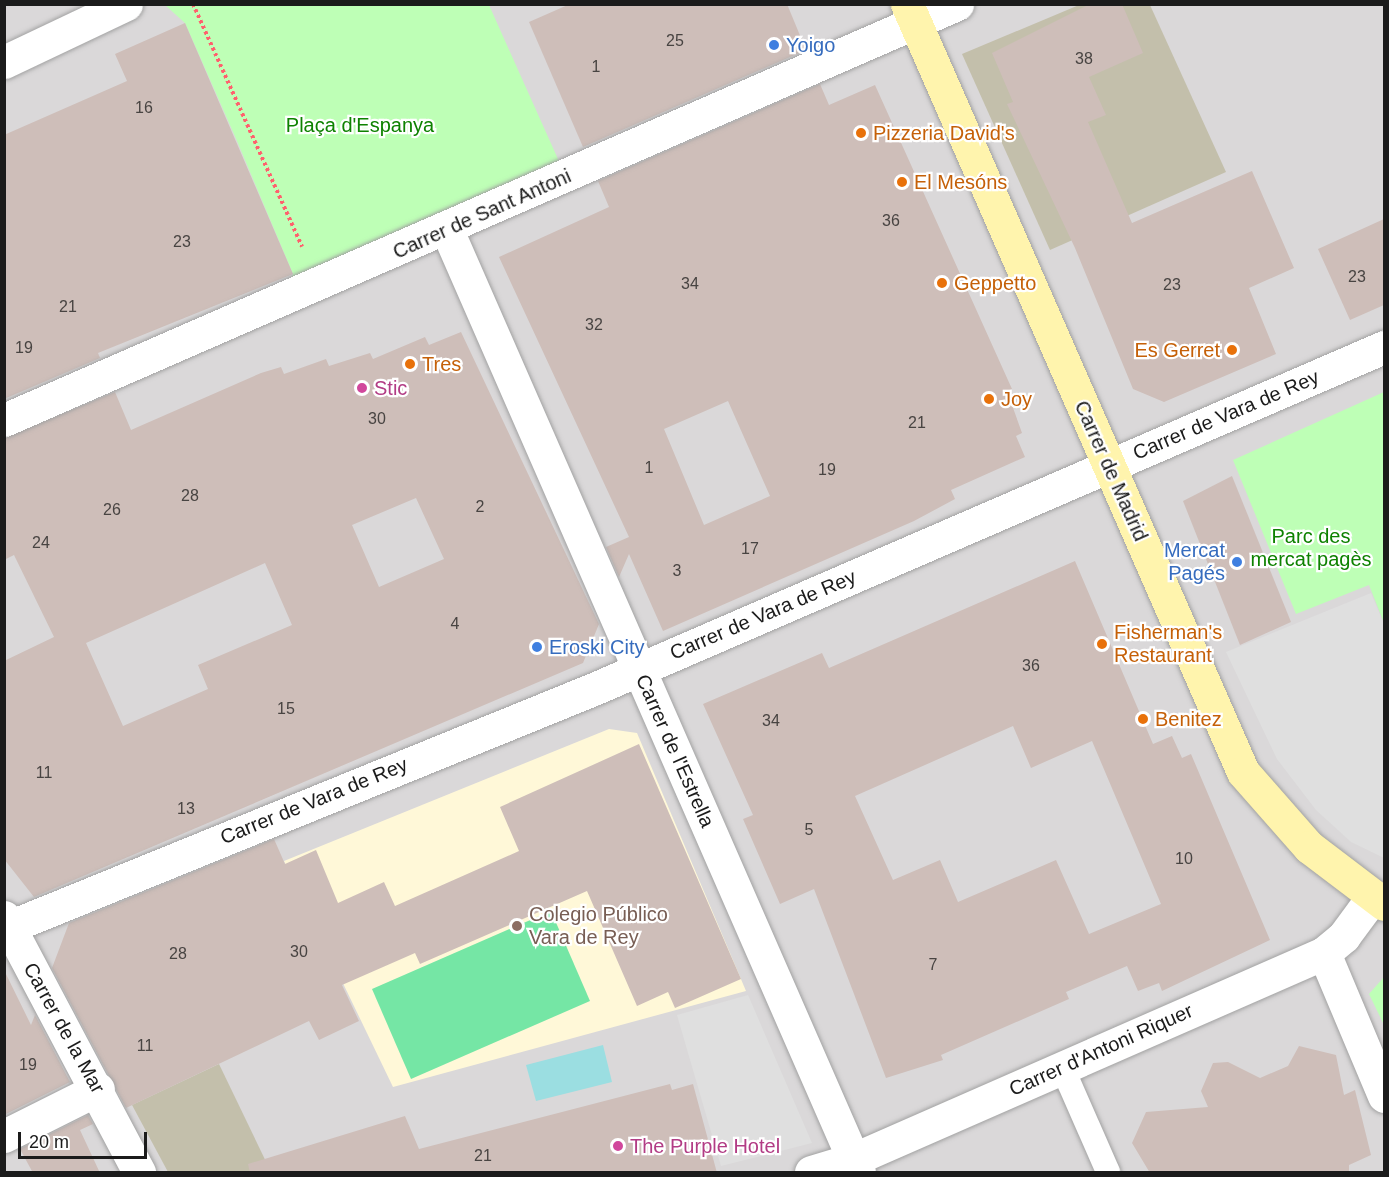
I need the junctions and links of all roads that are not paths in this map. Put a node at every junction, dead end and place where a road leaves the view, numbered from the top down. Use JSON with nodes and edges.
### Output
{"nodes":[{"id":1,"x":126,"y":4,"type":"edge"},
{"id":2,"x":957,"y":4,"type":"edge"},
{"id":3,"x":911,"y":13,"type":"edge"},
{"id":4,"x":4,"y":62,"type":"edge"},
{"id":5,"x":447,"y":230,"type":"junction"},
{"id":6,"x":1384,"y":347,"type":"edge"},
{"id":7,"x":4,"y":420,"type":"edge"},
{"id":8,"x":1108,"y":466,"type":"junction"},
{"id":9,"x":638,"y":669,"type":"junction"},
{"id":10,"x":1380,"y":898,"type":"edge"},
{"id":11,"x":6,"y":924,"type":"edge"},
{"id":12,"x":1324,"y":953,"type":"junction"},
{"id":13,"x":1062,"y":1067,"type":"junction"},
{"id":14,"x":98,"y":1089,"type":"junction"},
{"id":15,"x":1384,"y":1096,"type":"edge"},
{"id":16,"x":4,"y":1136,"type":"edge"},
{"id":17,"x":856,"y":1166,"type":"edge"},
{"id":18,"x":139,"y":1173,"type":"edge"},
{"id":19,"x":811,"y":1173,"type":"edge"},
{"id":20,"x":1108,"y":1173,"type":"edge"}],
"edges":[{"from":1,"to":4,"type":"street"},
{"from":2,"to":3,"type":"street","name":"Carrer de Sant Antoni"},
{"from":3,"to":5,"type":"street","name":"Carrer de Sant Antoni"},
{"from":3,"to":8,"type":"street","name":"Carrer de Madrid"},
{"from":5,"to":7,"type":"street","name":"Carrer de Sant Antoni"},
{"from":5,"to":9,"type":"street","name":"Carrer de l'Estrella"},
{"from":6,"to":8,"type":"street","name":"Carrer de Vara de Rey"},
{"from":8,"to":9,"type":"street","name":"Carrer de Vara de Rey"},
{"from":8,"to":10,"type":"street","name":"Carrer de Madrid"},
{"from":9,"to":11,"type":"street","name":"Carrer de Vara de Rey"},
{"from":9,"to":17,"type":"street","name":"Carrer de l'Estrella"},
{"from":10,"to":12,"type":"street","name":"Carrer d'Antoni Riquer"},
{"from":11,"to":14,"type":"street","name":"Carrer de la Mar"},
{"from":12,"to":13,"type":"street","name":"Carrer d'Antoni Riquer"},
{"from":12,"to":15,"type":"street"},
{"from":13,"to":17,"type":"street","name":"Carrer d'Antoni Riquer"},
{"from":13,"to":20,"type":"lane"},
{"from":14,"to":16,"type":"street"},
{"from":14,"to":18,"type":"street","name":"Carrer de la Mar"},
{"from":17,"to":19,"type":"street","name":"Carrer d'Antoni Riquer"}]}
